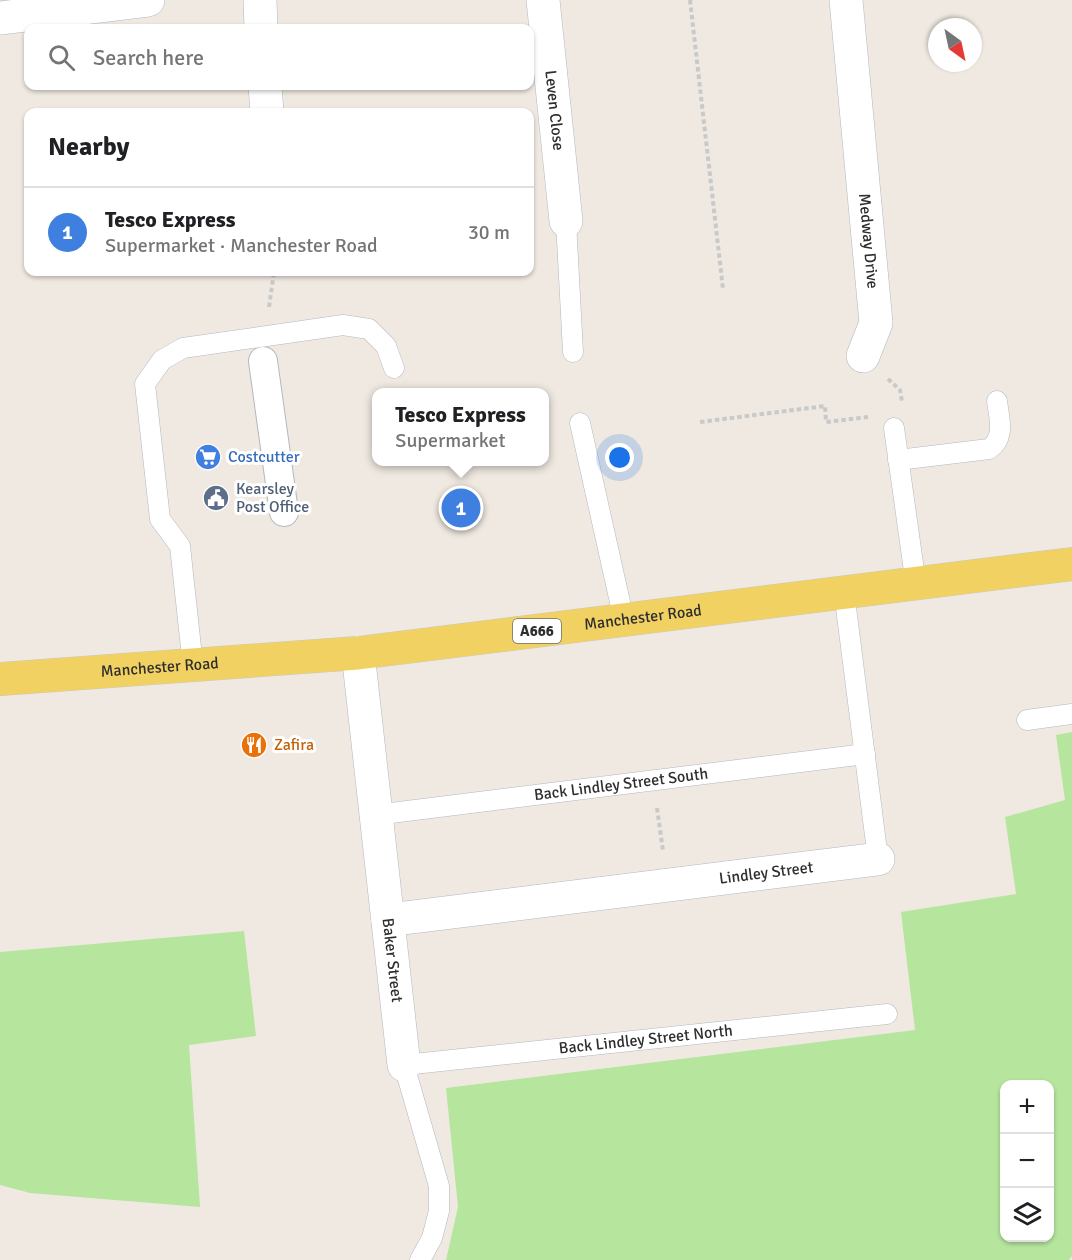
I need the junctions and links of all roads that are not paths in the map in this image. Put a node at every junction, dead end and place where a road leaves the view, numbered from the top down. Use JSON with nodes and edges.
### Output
{"nodes":[{"id":1,"x":148,"y":0,"type":"edge"},
{"id":2,"x":260,"y":0,"type":"edge"},
{"id":3,"x":543,"y":0,"type":"edge"},
{"id":4,"x":846,"y":0,"type":"edge"},
{"id":5,"x":0,"y":18,"type":"edge"},
{"id":6,"x":261,"y":24,"type":"edge"},
{"id":7,"x":265,"y":90,"type":"edge"},
{"id":8,"x":267,"y":108,"type":"edge"},
{"id":9,"x":566,"y":221,"type":"joint"},
{"id":10,"x":573,"y":352,"type":"dead end"},
{"id":11,"x":863,"y":356,"type":"road end"},
{"id":12,"x":263,"y":361,"type":"dead end"},
{"id":13,"x":394,"y":368,"type":"dead end"},
{"id":14,"x":997,"y":401,"type":"dead end"},
{"id":15,"x":580,"y":423,"type":"dead end"},
{"id":16,"x":894,"y":428,"type":"road end"},
{"id":17,"x":898,"y":460,"type":"junction"},
{"id":18,"x":285,"y":512,"type":"dead end"},
{"id":19,"x":1072,"y":564,"type":"edge"},
{"id":20,"x":916,"y":585,"type":"junction"},
{"id":21,"x":844,"y":592,"type":"junction"},
{"id":22,"x":624,"y":620,"type":"junction"},
{"id":23,"x":358,"y":653,"type":"junction"},
{"id":24,"x":193,"y":666,"type":"junction"},
{"id":25,"x":0,"y":679,"type":"edge"},
{"id":26,"x":1072,"y":714,"type":"edge"},
{"id":27,"x":1027,"y":720,"type":"dead end"},
{"id":28,"x":865,"y":754,"type":"junction"},
{"id":29,"x":375,"y":815,"type":"junction"},
{"id":30,"x":878,"y":859,"type":"joint"},
{"id":31,"x":388,"y":920,"type":"junction"},
{"id":32,"x":887,"y":1014,"type":"dead end"},
{"id":33,"x":404,"y":1065,"type":"junction"},
{"id":34,"x":420,"y":1260,"type":"edge"}],
"edges":[{"from":1,"to":5,"type":"street"},
{"from":2,"to":6,"type":"street"},
{"from":3,"to":9,"type":"street","name":"Leven Close"},
{"from":4,"to":11,"type":"street","name":"Medway Drive"},
{"from":7,"to":8,"type":"street"},
{"from":9,"to":10,"type":"lane"},
{"from":12,"to":18,"type":"street"},
{"from":13,"to":24,"type":"lane"},
{"from":14,"to":17,"type":"lane"},
{"from":15,"to":22,"type":"lane"},
{"from":16,"to":17,"type":"lane"},
{"from":17,"to":20,"type":"lane"},
{"from":19,"to":20,"type":"main road","name":"Manchester Road","number":"A666"},
{"from":20,"to":21,"type":"main road","name":"Manchester Road","number":"A666"},
{"from":21,"to":22,"type":"main road","name":"Manchester Road","number":"A666"},
{"from":21,"to":28,"type":"lane","name":"Lindley Street"},
{"from":22,"to":23,"type":"main road","name":"Manchester Road","number":"A666"},
{"from":23,"to":24,"type":"main road","name":"Manchester Road","number":"A666"},
{"from":23,"to":29,"type":"street","name":"Baker Street"},
{"from":24,"to":25,"type":"main road","name":"Manchester Road","number":"A666"},
{"from":26,"to":27,"type":"lane"},
{"from":28,"to":29,"type":"lane","name":"Back Lindley Street South"},
{"from":28,"to":30,"type":"lane","name":"Lindley Street"},
{"from":29,"to":31,"type":"street","name":"Baker Street"},
{"from":30,"to":31,"type":"street","name":"Lindley Street"},
{"from":31,"to":33,"type":"street","name":"Baker Street"},
{"from":32,"to":33,"type":"lane","name":"Back Lindley Street North"},
{"from":33,"to":34,"type":"lane","name":"Baker Street"}]}
